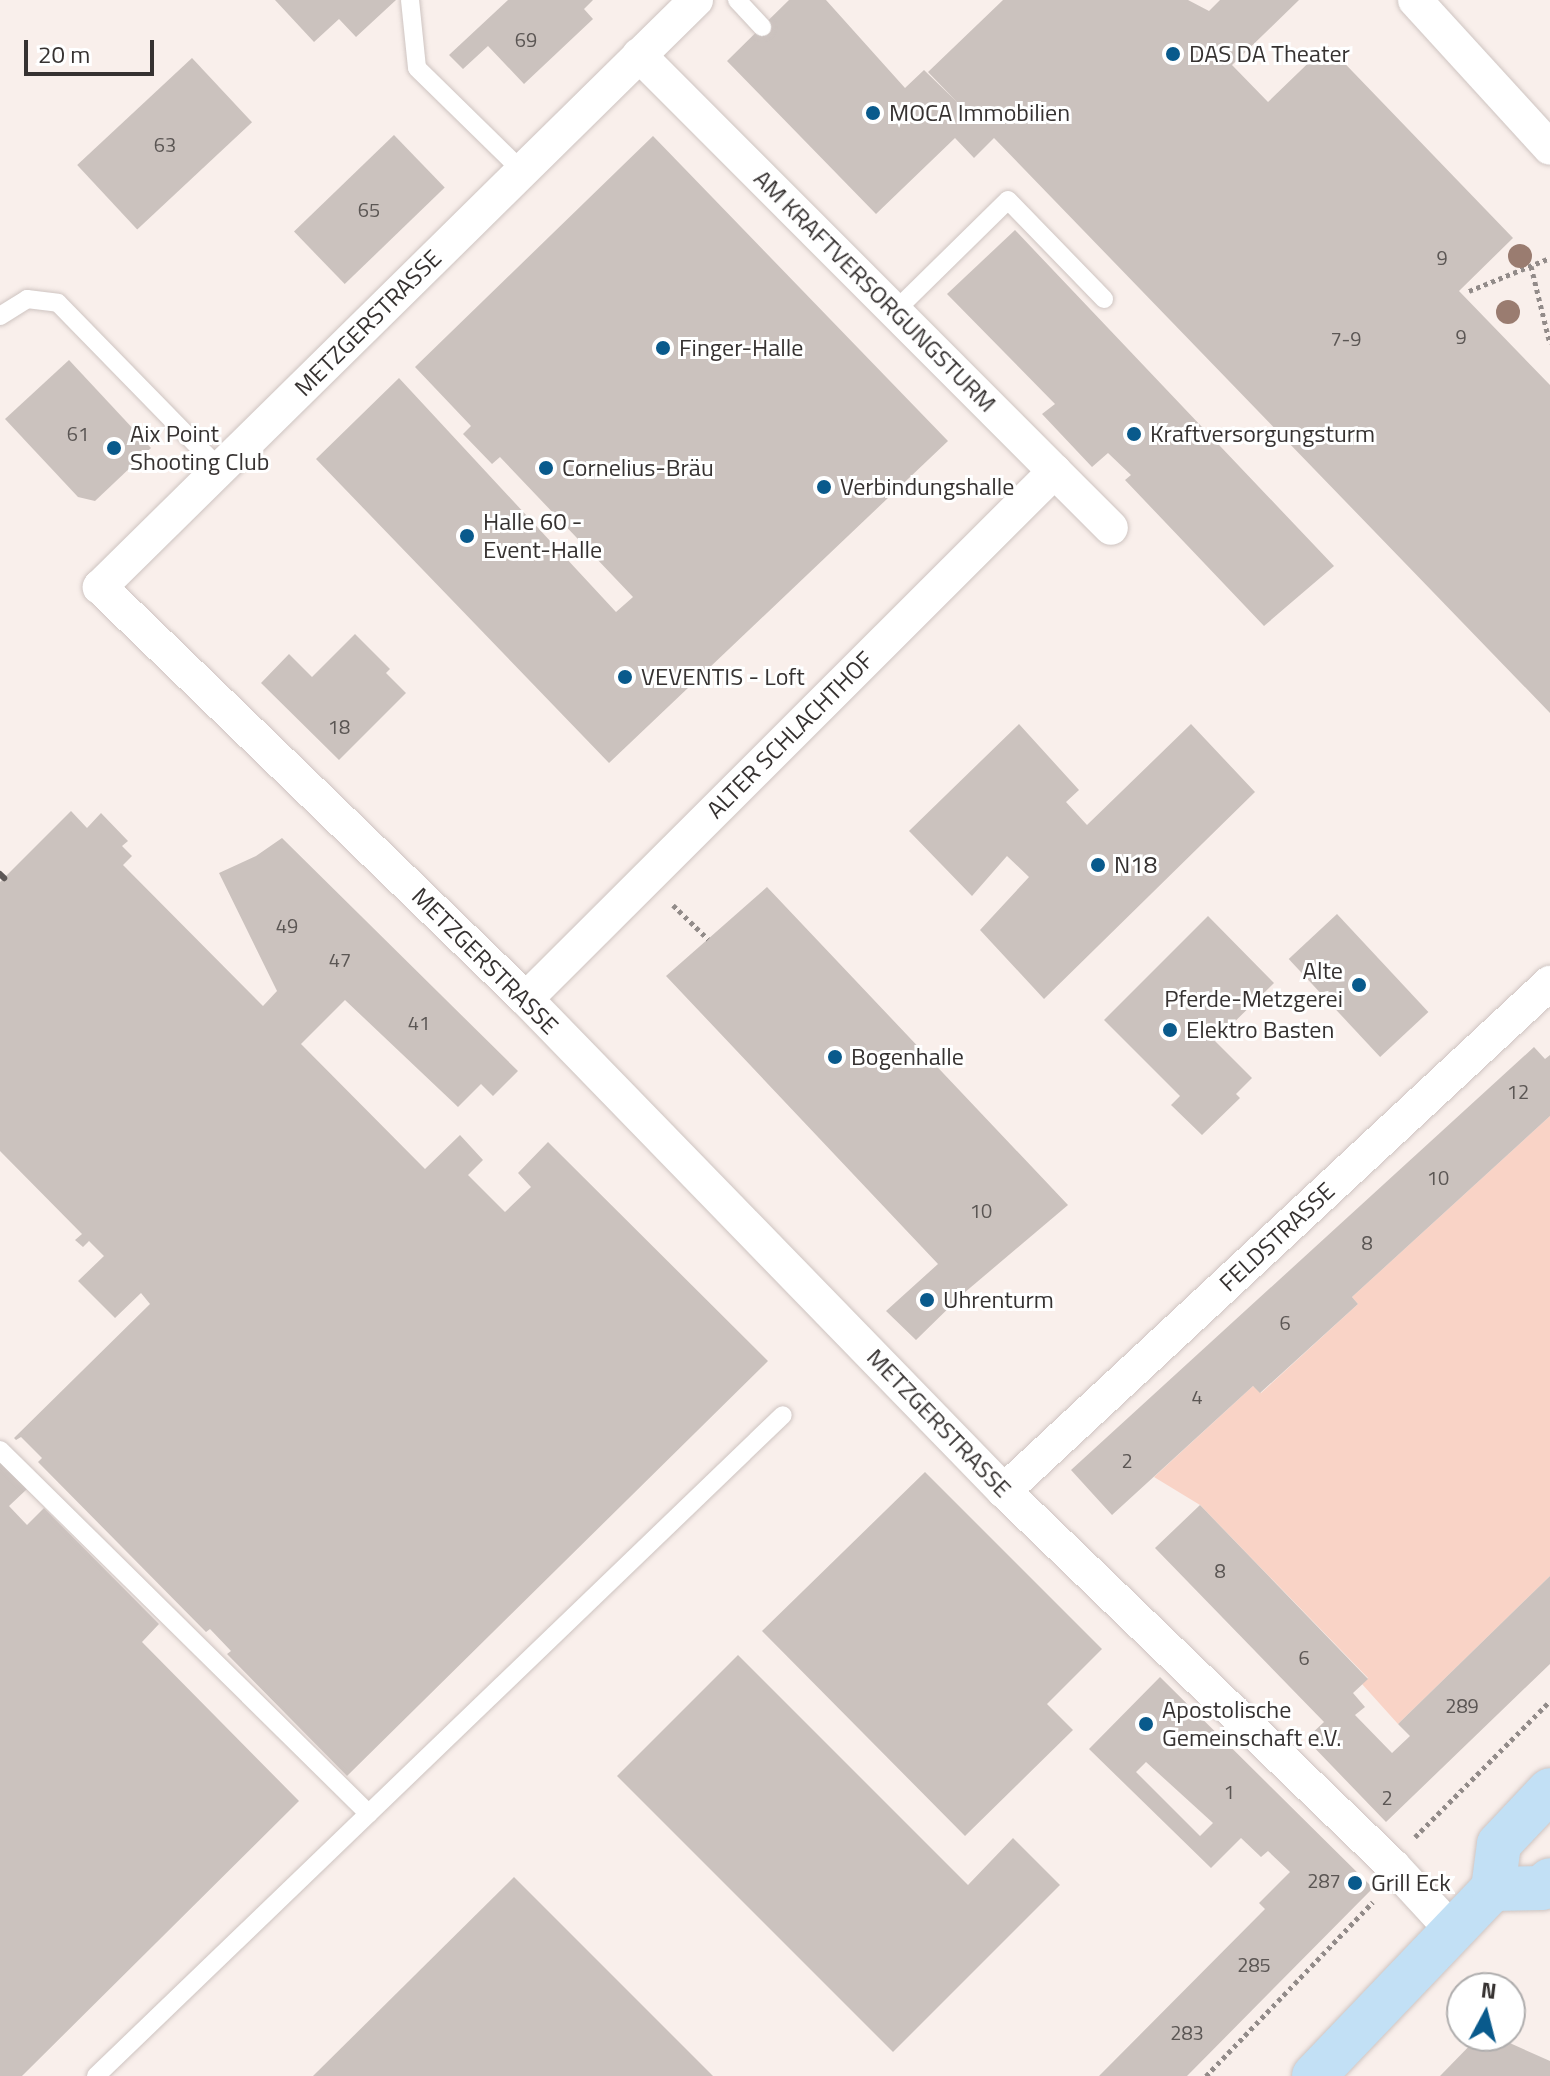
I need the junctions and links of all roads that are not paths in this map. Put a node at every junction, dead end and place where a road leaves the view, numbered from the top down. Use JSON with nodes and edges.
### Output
{"nodes":[{"id":1,"x":410,"y":0,"type":"edge"},
{"id":2,"x":696,"y":0,"type":"edge"},
{"id":3,"x":737,"y":0,"type":"edge"},
{"id":4,"x":1415,"y":0,"type":"edge"},
{"id":5,"x":762,"y":27,"type":"dead end"},
{"id":6,"x":639,"y":55,"type":"junction"},
{"id":7,"x":1550,"y":148,"type":"edge"},
{"id":8,"x":522,"y":171,"type":"junction"},
{"id":9,"x":1104,"y":299,"type":"dead end"},
{"id":10,"x":895,"y":311,"type":"junction"},
{"id":11,"x":0,"y":316,"type":"edge"},
{"id":12,"x":220,"y":469,"type":"junction"},
{"id":13,"x":1055,"y":471,"type":"junction"},
{"id":14,"x":1111,"y":528,"type":"dead end"},
{"id":15,"x":1550,"y":983,"type":"edge"},
{"id":16,"x":526,"y":999,"type":"junction"},
{"id":17,"x":783,"y":1415,"type":"dead end"},
{"id":18,"x":0,"y":1450,"type":"edge"},
{"id":19,"x":1004,"y":1491,"type":"junction"},
{"id":20,"x":1550,"y":1790,"type":"edge"},
{"id":21,"x":369,"y":1814,"type":"junction"},
{"id":22,"x":1550,"y":1880,"type":"edge"},
{"id":23,"x":1493,"y":1889,"type":"junction"},
{"id":24,"x":1454,"y":1932,"type":"junction"},
{"id":25,"x":96,"y":2076,"type":"edge"},
{"id":26,"x":1314,"y":2076,"type":"edge"}],
"edges":[{"from":1,"to":8,"type":"lane"},
{"from":2,"to":6,"type":"street","name":"METZGERSTRASSE"},
{"from":3,"to":5,"type":"lane"},
{"from":4,"to":7,"type":"street"},
{"from":6,"to":8,"type":"street","name":"METZGERSTRASSE"},
{"from":6,"to":10,"type":"street","name":"AM KRAFTVERSORGUNGSTURM"},
{"from":8,"to":12,"type":"street","name":"METZGERSTRASSE"},
{"from":9,"to":10,"type":"lane"},
{"from":10,"to":13,"type":"street","name":"AM KRAFTVERSORGUNGSTURM"},
{"from":11,"to":12,"type":"lane"},
{"from":12,"to":16,"type":"street","name":"METZGERSTRASSE"},
{"from":13,"to":14,"type":"street","name":"AM KRAFTVERSORGUNGSTURM"},
{"from":13,"to":16,"type":"street","name":"ALTER SCHLACHTHOF"},
{"from":15,"to":19,"type":"street","name":"FELDSTRASSE"},
{"from":16,"to":19,"type":"street","name":"METZGERSTRASSE"},
{"from":17,"to":21,"type":"lane"},
{"from":18,"to":21,"type":"lane"},
{"from":19,"to":24,"type":"street","name":"METZGERSTRASSE"},
{"from":20,"to":23,"type":"main road"},
{"from":21,"to":25,"type":"lane"},
{"from":22,"to":23,"type":"main road"},
{"from":23,"to":24,"type":"main road"},
{"from":24,"to":26,"type":"main road"}]}
